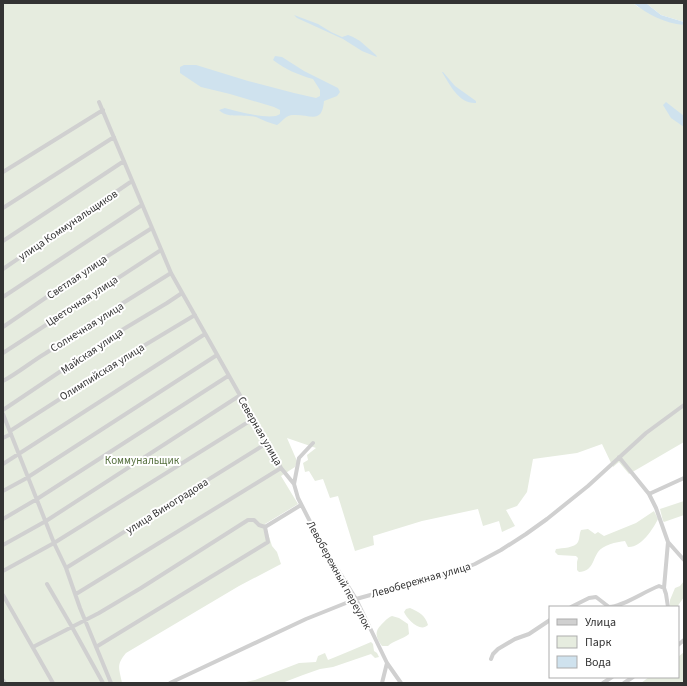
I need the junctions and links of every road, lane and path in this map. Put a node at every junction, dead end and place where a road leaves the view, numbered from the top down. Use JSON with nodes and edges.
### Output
{"nodes":[{"id":1,"x":99,"y":102,"type":"dead end"},
{"id":2,"x":103,"y":110,"type":"junction"},
{"id":3,"x":114,"y":137,"type":"junction"},
{"id":4,"x":124,"y":161,"type":"junction"},
{"id":5,"x":3,"y":172,"type":"edge"},
{"id":6,"x":132,"y":181,"type":"junction"},
{"id":7,"x":142,"y":205,"type":"junction"},
{"id":8,"x":3,"y":208,"type":"edge"},
{"id":9,"x":152,"y":228,"type":"junction"},
{"id":10,"x":3,"y":241,"type":"edge"},
{"id":11,"x":161,"y":250,"type":"junction"},
{"id":12,"x":3,"y":269,"type":"edge"},
{"id":13,"x":171,"y":273,"type":"junction"},
{"id":14,"x":182,"y":293,"type":"junction"},
{"id":15,"x":3,"y":297,"type":"edge"},
{"id":16,"x":195,"y":315,"type":"junction"},
{"id":17,"x":3,"y":327,"type":"edge"},
{"id":18,"x":206,"y":334,"type":"junction"},
{"id":19,"x":3,"y":353,"type":"edge"},
{"id":20,"x":217,"y":355,"type":"junction"},
{"id":21,"x":228,"y":376,"type":"junction"},
{"id":22,"x":3,"y":381,"type":"edge"},
{"id":23,"x":239,"y":396,"type":"junction"},
{"id":24,"x":684,"y":405,"type":"edge"},
{"id":25,"x":3,"y":410,"type":"edge"},
{"id":26,"x":3,"y":414,"type":"edge"},
{"id":27,"x":253,"y":419,"type":"junction"},
{"id":28,"x":10,"y":432,"type":"junction"},
{"id":29,"x":3,"y":438,"type":"edge"},
{"id":30,"x":267,"y":443,"type":"junction"},
{"id":31,"x":313,"y":443,"type":"dead end"},
{"id":32,"x":19,"y":453,"type":"junction"},
{"id":33,"x":619,"y":457,"type":"junction"},
{"id":34,"x":3,"y":464,"type":"edge"},
{"id":35,"x":281,"y":468,"type":"junction"},
{"id":36,"x":28,"y":476,"type":"junction"},
{"id":37,"x":684,"y":478,"type":"edge"},
{"id":38,"x":294,"y":484,"type":"junction"},
{"id":39,"x":3,"y":491,"type":"edge"},
{"id":40,"x":649,"y":494,"type":"junction"},
{"id":41,"x":37,"y":499,"type":"junction"},
{"id":42,"x":301,"y":505,"type":"junction"},
{"id":43,"x":3,"y":519,"type":"edge"},
{"id":44,"x":46,"y":521,"type":"junction"},
{"id":45,"x":265,"y":527,"type":"junction"},
{"id":46,"x":668,"y":542,"type":"junction"},
{"id":47,"x":54,"y":543,"type":"junction"},
{"id":48,"x":3,"y":545,"type":"edge"},
{"id":49,"x":684,"y":560,"type":"edge"},
{"id":50,"x":66,"y":568,"type":"junction"},
{"id":51,"x":3,"y":571,"type":"edge"},
{"id":52,"x":47,"y":584,"type":"dead end"},
{"id":53,"x":664,"y":588,"type":"junction"},
{"id":54,"x":76,"y":594,"type":"junction"},
{"id":55,"x":3,"y":595,"type":"edge"},
{"id":56,"x":356,"y":599,"type":"junction"},
{"id":57,"x":573,"y":606,"type":"edge"},
{"id":58,"x":608,"y":606,"type":"edge"},
{"id":59,"x":616,"y":606,"type":"edge"},
{"id":60,"x":668,"y":606,"type":"edge"},
{"id":61,"x":85,"y":620,"type":"junction"},
{"id":62,"x":549,"y":621,"type":"edge"},
{"id":63,"x":72,"y":627,"type":"junction"},
{"id":64,"x":33,"y":647,"type":"junction"},
{"id":65,"x":96,"y":647,"type":"junction"},
{"id":66,"x":491,"y":659,"type":"dead end"},
{"id":67,"x":387,"y":663,"type":"junction"},
{"id":68,"x":3,"y":680,"type":"edge"},
{"id":69,"x":5,"y":683,"type":"edge"},
{"id":70,"x":53,"y":683,"type":"edge"},
{"id":71,"x":103,"y":683,"type":"edge"},
{"id":72,"x":111,"y":683,"type":"edge"},
{"id":73,"x":170,"y":683,"type":"edge"},
{"id":74,"x":382,"y":683,"type":"edge"},
{"id":75,"x":401,"y":683,"type":"edge"}],
"edges":[{"from":1,"to":2,"type":"street","name":"Северная улица"},
{"from":2,"to":3,"type":"street","name":"Северная улица"},
{"from":2,"to":5,"type":"street"},
{"from":3,"to":4,"type":"street","name":"Северная улица"},
{"from":3,"to":8,"type":"street"},
{"from":4,"to":6,"type":"street","name":"Северная улица"},
{"from":4,"to":10,"type":"street"},
{"from":6,"to":7,"type":"street","name":"Северная улица"},
{"from":6,"to":12,"type":"street","name":"улица Коммунальщиков"},
{"from":7,"to":9,"type":"street","name":"Северная улица"},
{"from":7,"to":15,"type":"street"},
{"from":9,"to":11,"type":"street","name":"Северная улица"},
{"from":9,"to":17,"type":"street","name":"Светлая улица"},
{"from":11,"to":13,"type":"street","name":"Северная улица"},
{"from":11,"to":19,"type":"street","name":"Цветочная улица"},
{"from":13,"to":14,"type":"street","name":"Северная улица"},
{"from":13,"to":22,"type":"street","name":"Солнечная улица"},
{"from":14,"to":16,"type":"street","name":"Северная улица"},
{"from":14,"to":25,"type":"street","name":"Майская улица"},
{"from":16,"to":18,"type":"street","name":"Северная улица"},
{"from":16,"to":28,"type":"street","name":"Олимпийская улица"},
{"from":18,"to":20,"type":"street","name":"Северная улица"},
{"from":18,"to":32,"type":"street"},
{"from":20,"to":21,"type":"street","name":"Северная улица"},
{"from":20,"to":36,"type":"street"},
{"from":21,"to":23,"type":"street","name":"Северная улица"},
{"from":21,"to":41,"type":"street"},
{"from":23,"to":27,"type":"street","name":"Северная улица"},
{"from":23,"to":44,"type":"street"},
{"from":24,"to":33,"type":"street","name":"Левобережная улица"},
{"from":26,"to":28,"type":"street"},
{"from":27,"to":30,"type":"street","name":"Северная улица"},
{"from":27,"to":47,"type":"street"},
{"from":28,"to":29,"type":"street","name":"Олимпийская улица"},
{"from":28,"to":32,"type":"street"},
{"from":30,"to":35,"type":"street","name":"Северная улица"},
{"from":30,"to":50,"type":"street","name":"улица Виноградова"},
{"from":31,"to":38,"type":"street"},
{"from":32,"to":34,"type":"street"},
{"from":32,"to":36,"type":"street"},
{"from":33,"to":40,"type":"street"},
{"from":33,"to":56,"type":"street","name":"Левобережная улица"},
{"from":35,"to":38,"type":"street","name":"Северная улица"},
{"from":35,"to":54,"type":"street"},
{"from":36,"to":39,"type":"street"},
{"from":36,"to":41,"type":"street"},
{"from":37,"to":40,"type":"street"},
{"from":38,"to":42,"type":"street","name":"Левобережный переулок"},
{"from":40,"to":46,"type":"street"},
{"from":41,"to":43,"type":"street"},
{"from":41,"to":44,"type":"street"},
{"from":42,"to":45,"type":"street"},
{"from":42,"to":56,"type":"street","name":"Левобережный переулок"},
{"from":44,"to":47,"type":"street"},
{"from":44,"to":48,"type":"street"},
{"from":45,"to":61,"type":"street"},
{"from":45,"to":65,"type":"street"},
{"from":46,"to":49,"type":"street"},
{"from":46,"to":53,"type":"street"},
{"from":47,"to":50,"type":"street"},
{"from":47,"to":51,"type":"street"},
{"from":50,"to":54,"type":"street"},
{"from":52,"to":63,"type":"street"},
{"from":53,"to":59,"type":"street"},
{"from":53,"to":60,"type":"street"},
{"from":54,"to":61,"type":"street"},
{"from":55,"to":64,"type":"street"},
{"from":56,"to":67,"type":"street","name":"Левобережный переулок"},
{"from":56,"to":73,"type":"street","name":"Левобережная улица"},
{"from":57,"to":58,"type":"street"},
{"from":61,"to":63,"type":"street"},
{"from":61,"to":65,"type":"street"},
{"from":62,"to":66,"type":"street"},
{"from":63,"to":64,"type":"street"},
{"from":63,"to":71,"type":"street"},
{"from":64,"to":70,"type":"street"},
{"from":65,"to":72,"type":"street"},
{"from":67,"to":74,"type":"street"},
{"from":67,"to":75,"type":"street","name":"Левобережный переулок"},
{"from":68,"to":69,"type":"street"}]}
